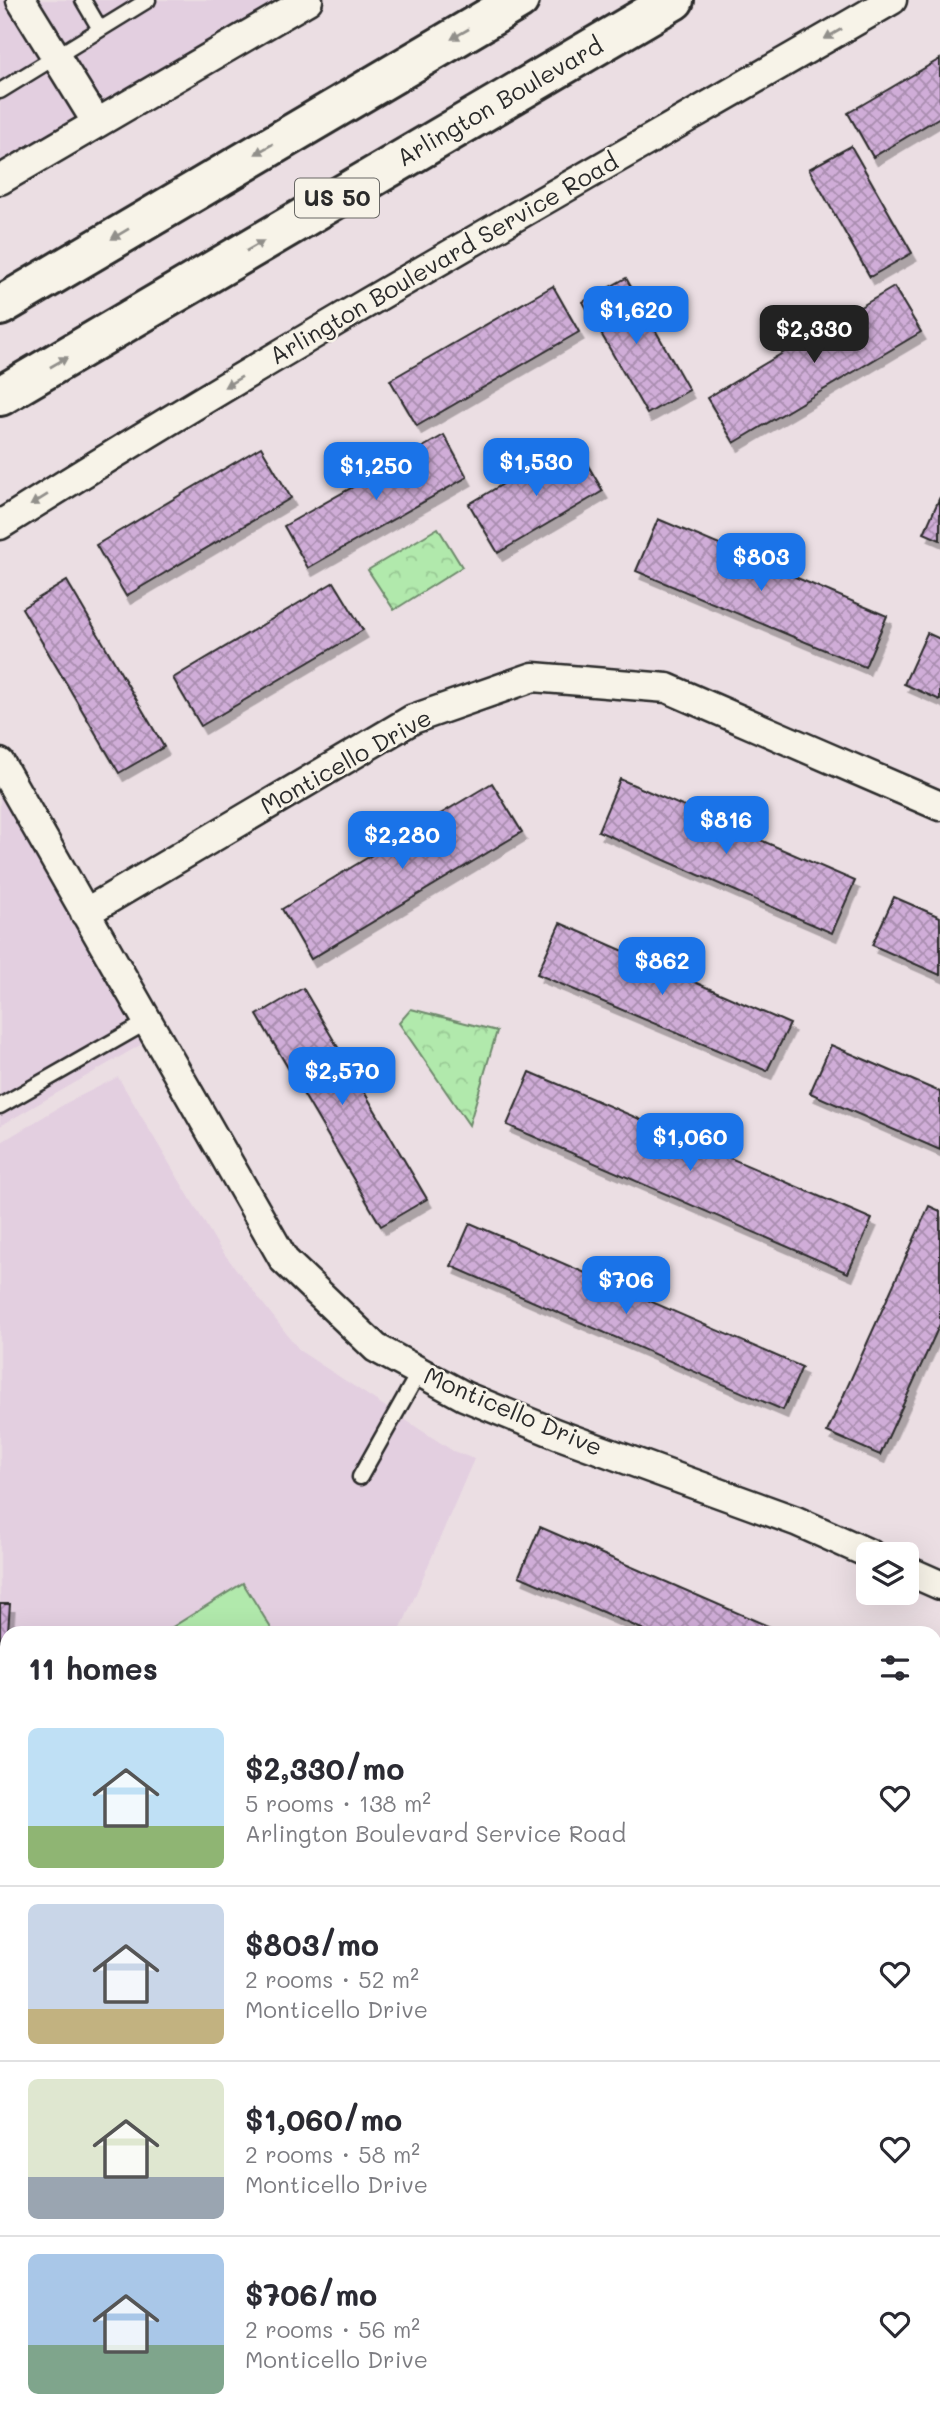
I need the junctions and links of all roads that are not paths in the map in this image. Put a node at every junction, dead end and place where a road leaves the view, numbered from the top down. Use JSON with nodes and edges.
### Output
{"nodes":[{"id":1,"x":21,"y":0,"type":"edge"},
{"id":2,"x":83,"y":0,"type":"edge"},
{"id":3,"x":148,"y":0,"type":"edge"},
{"id":4,"x":308,"y":0,"type":"edge"},
{"id":5,"x":519,"y":0,"type":"edge"},
{"id":6,"x":674,"y":0,"type":"edge"},
{"id":7,"x":892,"y":0,"type":"edge"},
{"id":8,"x":100,"y":29,"type":"junction"},
{"id":9,"x":56,"y":56,"type":"junction"},
{"id":10,"x":0,"y":91,"type":"edge"},
{"id":11,"x":97,"y":123,"type":"junction"},
{"id":12,"x":0,"y":180,"type":"edge"},
{"id":13,"x":0,"y":306,"type":"edge"},
{"id":14,"x":0,"y":396,"type":"edge"},
{"id":15,"x":0,"y":524,"type":"edge"},
{"id":16,"x":0,"y":763,"type":"edge"},
{"id":17,"x":940,"y":806,"type":"edge"},
{"id":18,"x":85,"y":913,"type":"junction"},
{"id":19,"x":147,"y":1022,"type":"junction"},
{"id":20,"x":0,"y":1106,"type":"edge"},
{"id":21,"x":419,"y":1372,"type":"junction"},
{"id":22,"x":360,"y":1477,"type":"dead end"},
{"id":23,"x":856,"y":1548,"type":"edge"},
{"id":24,"x":919,"y":1576,"type":"edge"},
{"id":25,"x":940,"y":1585,"type":"edge"}],
"edges":[{"from":1,"to":9,"type":"street"},
{"from":2,"to":8,"type":"lane"},
{"from":3,"to":8,"type":"lane"},
{"from":4,"to":11,"type":"street"},
{"from":5,"to":13,"type":"highway","one_way":true},
{"from":14,"to":6,"type":"highway","name":"Arlington Boulevard","number":"US 50","one_way":true},
{"from":7,"to":15,"type":"street","name":"Arlington Boulevard Service Road","one_way":true},
{"from":8,"to":9,"type":"lane"},
{"from":9,"to":10,"type":"lane"},
{"from":9,"to":11,"type":"street"},
{"from":11,"to":12,"type":"street"},
{"from":16,"to":18,"type":"street","name":"Monticello Drive"},
{"from":17,"to":18,"type":"street","name":"Monticello Drive"},
{"from":18,"to":19,"type":"street","name":"Monticello Drive"},
{"from":19,"to":20,"type":"lane"},
{"from":19,"to":21,"type":"street","name":"Monticello Drive"},
{"from":21,"to":22,"type":"lane"},
{"from":21,"to":23,"type":"street","name":"Monticello Drive"},
{"from":24,"to":25,"type":"street"}]}
